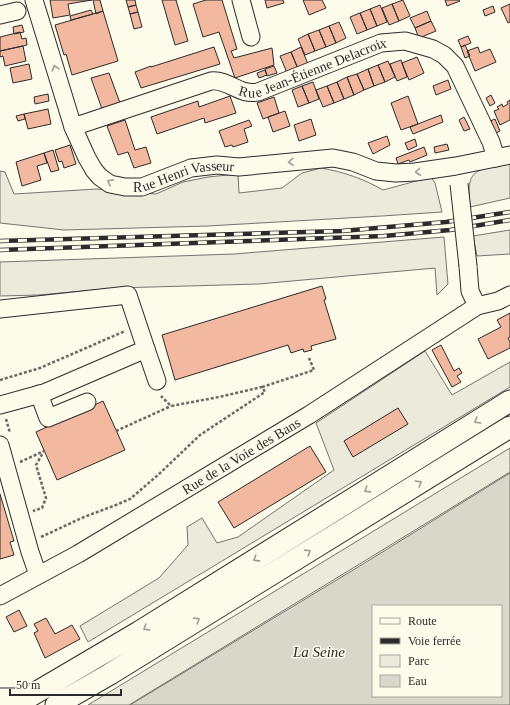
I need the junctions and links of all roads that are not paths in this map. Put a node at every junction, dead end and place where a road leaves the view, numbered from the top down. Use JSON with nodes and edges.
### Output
{"nodes":[{"id":1,"x":34,"y":0,"type":"edge"},
{"id":2,"x":241,"y":0,"type":"edge"},
{"id":3,"x":17,"y":11,"type":"dead end"},
{"id":4,"x":0,"y":15,"type":"edge"},
{"id":5,"x":251,"y":37,"type":"dead end"},
{"id":6,"x":73,"y":128,"type":"junction"},
{"id":7,"x":503,"y":156,"type":"edge"},
{"id":8,"x":456,"y":166,"type":"junction"},
{"id":9,"x":510,"y":295,"type":"edge"},
{"id":10,"x":477,"y":306,"type":"junction"},
{"id":11,"x":0,"y":309,"type":"edge"},
{"id":12,"x":142,"y":350,"type":"junction"},
{"id":13,"x":158,"y":386,"type":"road end"},
{"id":14,"x":39,"y":394,"type":"junction"},
{"id":15,"x":510,"y":401,"type":"edge"},
{"id":16,"x":87,"y":402,"type":"dead end"},
{"id":17,"x":1,"y":405,"type":"edge"},
{"id":18,"x":510,"y":427,"type":"edge"},
{"id":19,"x":5,"y":440,"type":"edge"},
{"id":20,"x":38,"y":575,"type":"junction"},
{"id":21,"x":0,"y":596,"type":"edge"},
{"id":22,"x":0,"y":698,"type":"edge"},
{"id":23,"x":22,"y":701,"type":"edge"},
{"id":24,"x":56,"y":705,"type":"edge"}],
"edges":[{"from":6,"to":1,"type":"street","name":"Rue Henri Vasseur","one_way":true},
{"from":2,"to":5,"type":"street"},
{"from":3,"to":4,"type":"street"},
{"from":6,"to":7,"type":"street","name":"Rue Jean-Étienne Delacroix"},
{"from":8,"to":6,"type":"street","name":"Rue Henri Vasseur","one_way":true},
{"from":7,"to":8,"type":"street","name":"Rue Henri Vasseur"},
{"from":8,"to":10,"type":"street","bridge":true},
{"from":9,"to":10,"type":"street","name":"Rue de la Voie des Bans"},
{"from":10,"to":20,"type":"street","name":"Rue de la Voie des Bans"},
{"from":11,"to":12,"type":"street"},
{"from":12,"to":13,"type":"street"},
{"from":12,"to":14,"type":"street"},
{"from":14,"to":16,"type":"street"},
{"from":14,"to":17,"type":"street"},
{"from":15,"to":23,"type":"main road","one_way":true},
{"from":24,"to":18,"type":"main road","one_way":true},
{"from":19,"to":20,"type":"street"},
{"from":20,"to":21,"type":"street","name":"Rue de la Voie des Bans"},
{"from":22,"to":23,"type":"street"}]}
